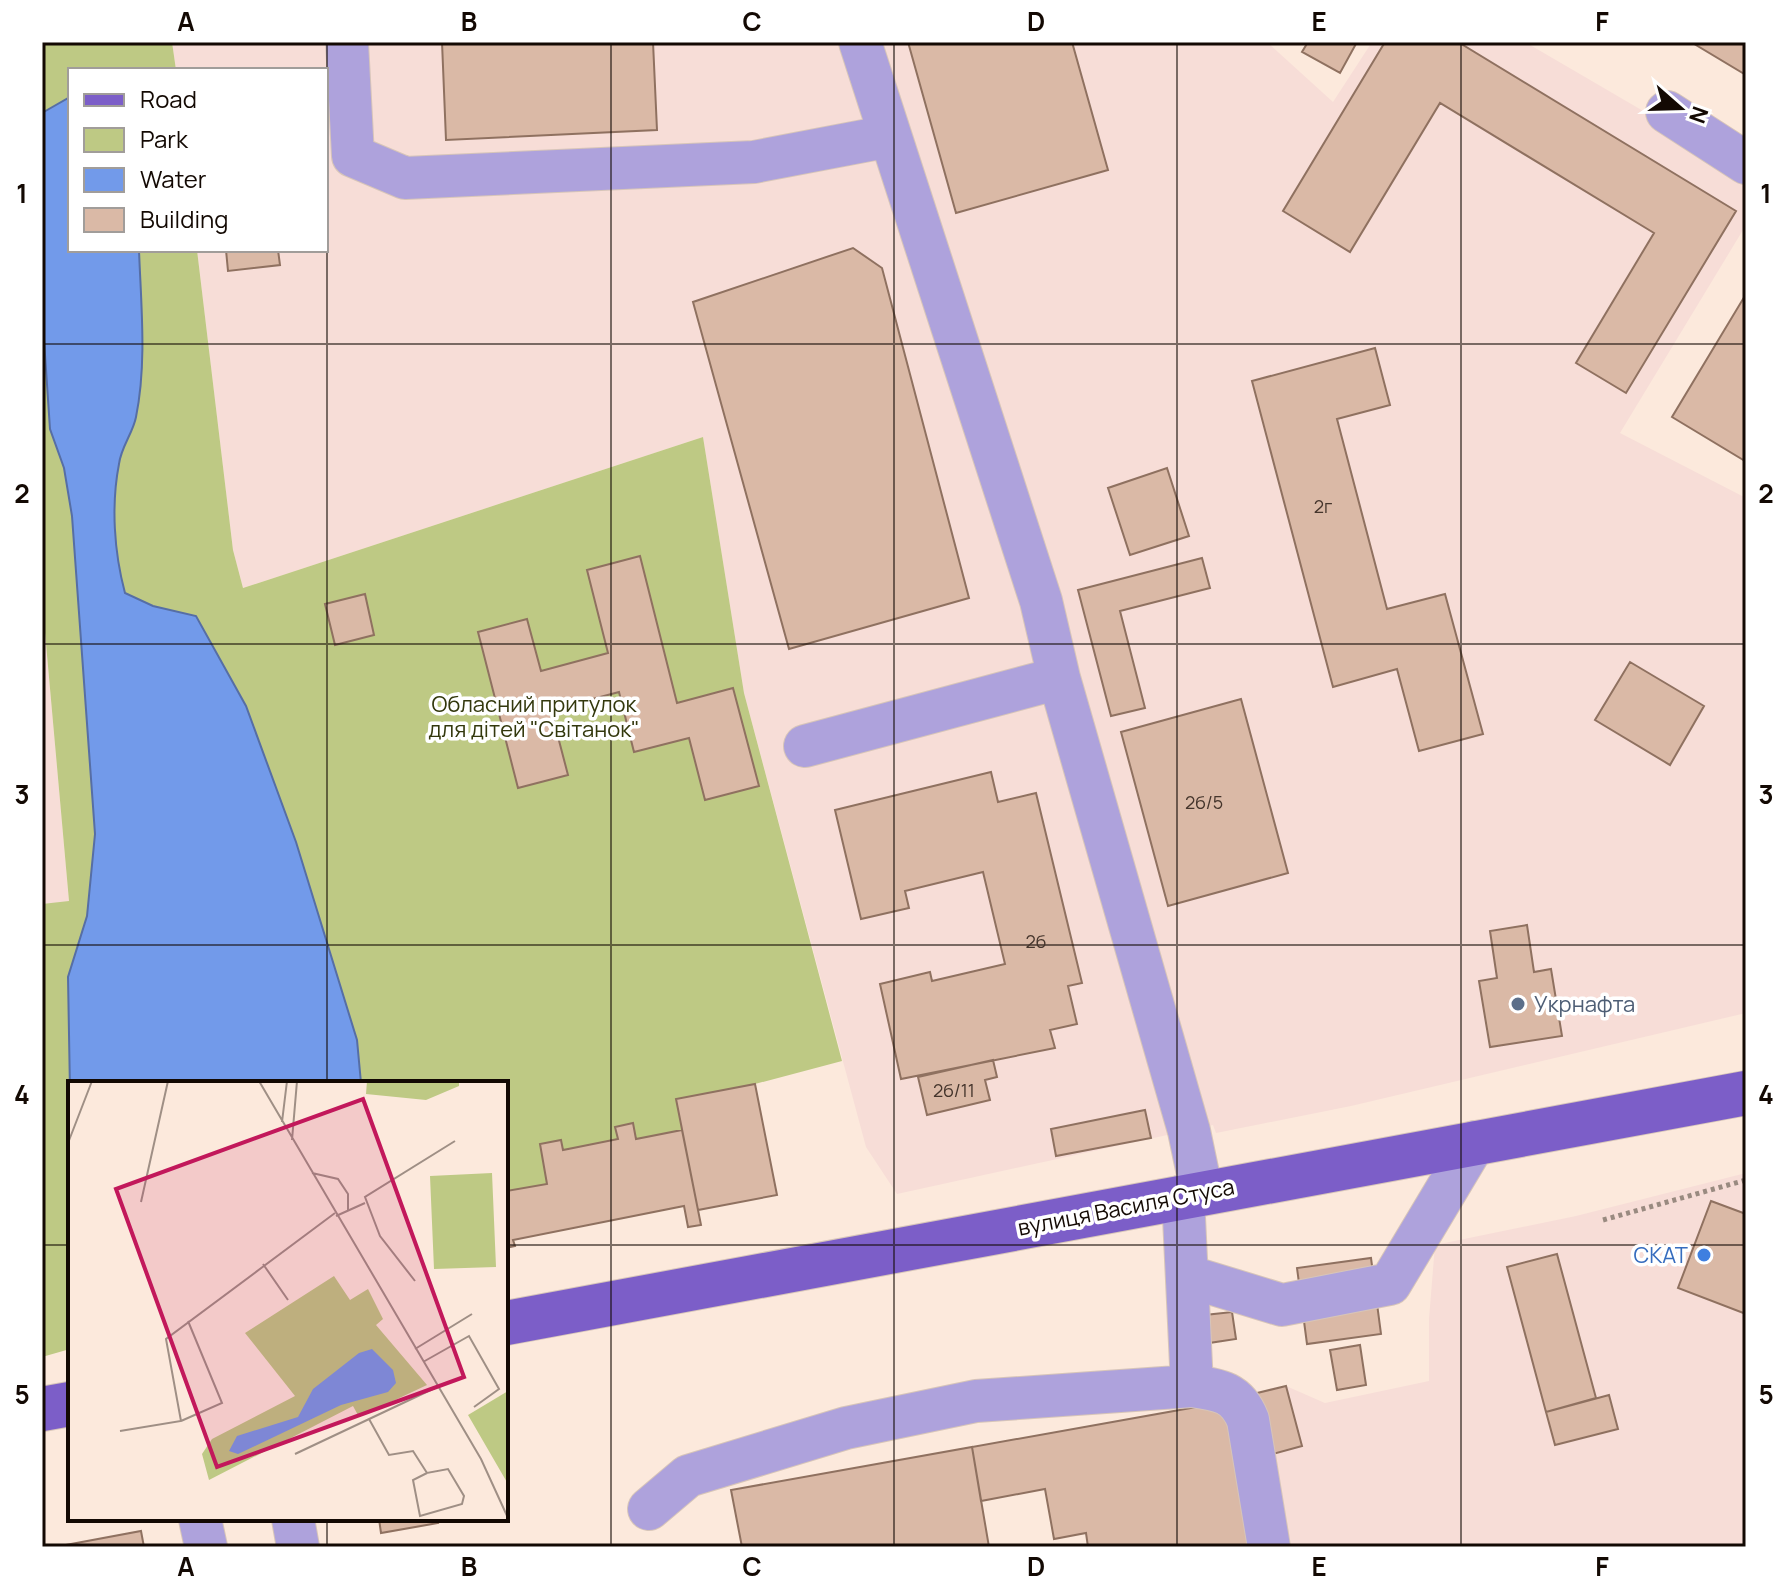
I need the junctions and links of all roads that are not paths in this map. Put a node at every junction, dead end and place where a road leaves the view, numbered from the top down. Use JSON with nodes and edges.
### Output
{"nodes":[{"id":1,"x":347,"y":42,"type":"edge"},
{"id":2,"x":860,"y":42,"type":"edge"},
{"id":3,"x":1667,"y":112,"type":"dead end"},
{"id":4,"x":890,"y":136,"type":"junction"},
{"id":5,"x":1746,"y":163,"type":"edge"},
{"id":6,"x":1059,"y":678,"type":"junction"},
{"id":7,"x":805,"y":746,"type":"dead end"},
{"id":8,"x":1725,"y":1096,"type":"edge"},
{"id":9,"x":1746,"y":1120,"type":"edge"},
{"id":10,"x":1475,"y":1142,"type":"junction"},
{"id":11,"x":1193,"y":1194,"type":"junction"},
{"id":12,"x":1187,"y":1276,"type":"junction"},
{"id":13,"x":508,"y":1323,"type":"edge"},
{"id":14,"x":1192,"y":1386,"type":"junction"},
{"id":15,"x":68,"y":1404,"type":"edge"},
{"id":16,"x":42,"y":1409,"type":"edge"},
{"id":17,"x":649,"y":1509,"type":"dead end"},
{"id":18,"x":200,"y":1521,"type":"edge"},
{"id":19,"x":293,"y":1521,"type":"edge"},
{"id":20,"x":206,"y":1547,"type":"edge"},
{"id":21,"x":298,"y":1547,"type":"edge"},
{"id":22,"x":1269,"y":1547,"type":"edge"}],
"edges":[{"from":1,"to":4,"type":"lane"},
{"from":2,"to":4,"type":"lane"},
{"from":3,"to":5,"type":"lane"},
{"from":4,"to":6,"type":"lane"},
{"from":6,"to":7,"type":"lane"},
{"from":6,"to":11,"type":"lane"},
{"from":8,"to":9,"type":"main road"},
{"from":8,"to":10,"type":"main road","name":"вулиця Василя Стуса"},
{"from":10,"to":11,"type":"main road","name":"вулиця Василя Стуса"},
{"from":10,"to":12,"type":"lane"},
{"from":11,"to":12,"type":"lane"},
{"from":11,"to":13,"type":"main road","name":"вулиця Василя Стуса"},
{"from":12,"to":14,"type":"lane"},
{"from":14,"to":17,"type":"lane"},
{"from":14,"to":22,"type":"lane"},
{"from":15,"to":16,"type":"main road"},
{"from":18,"to":20,"type":"lane"},
{"from":19,"to":21,"type":"lane"}]}
